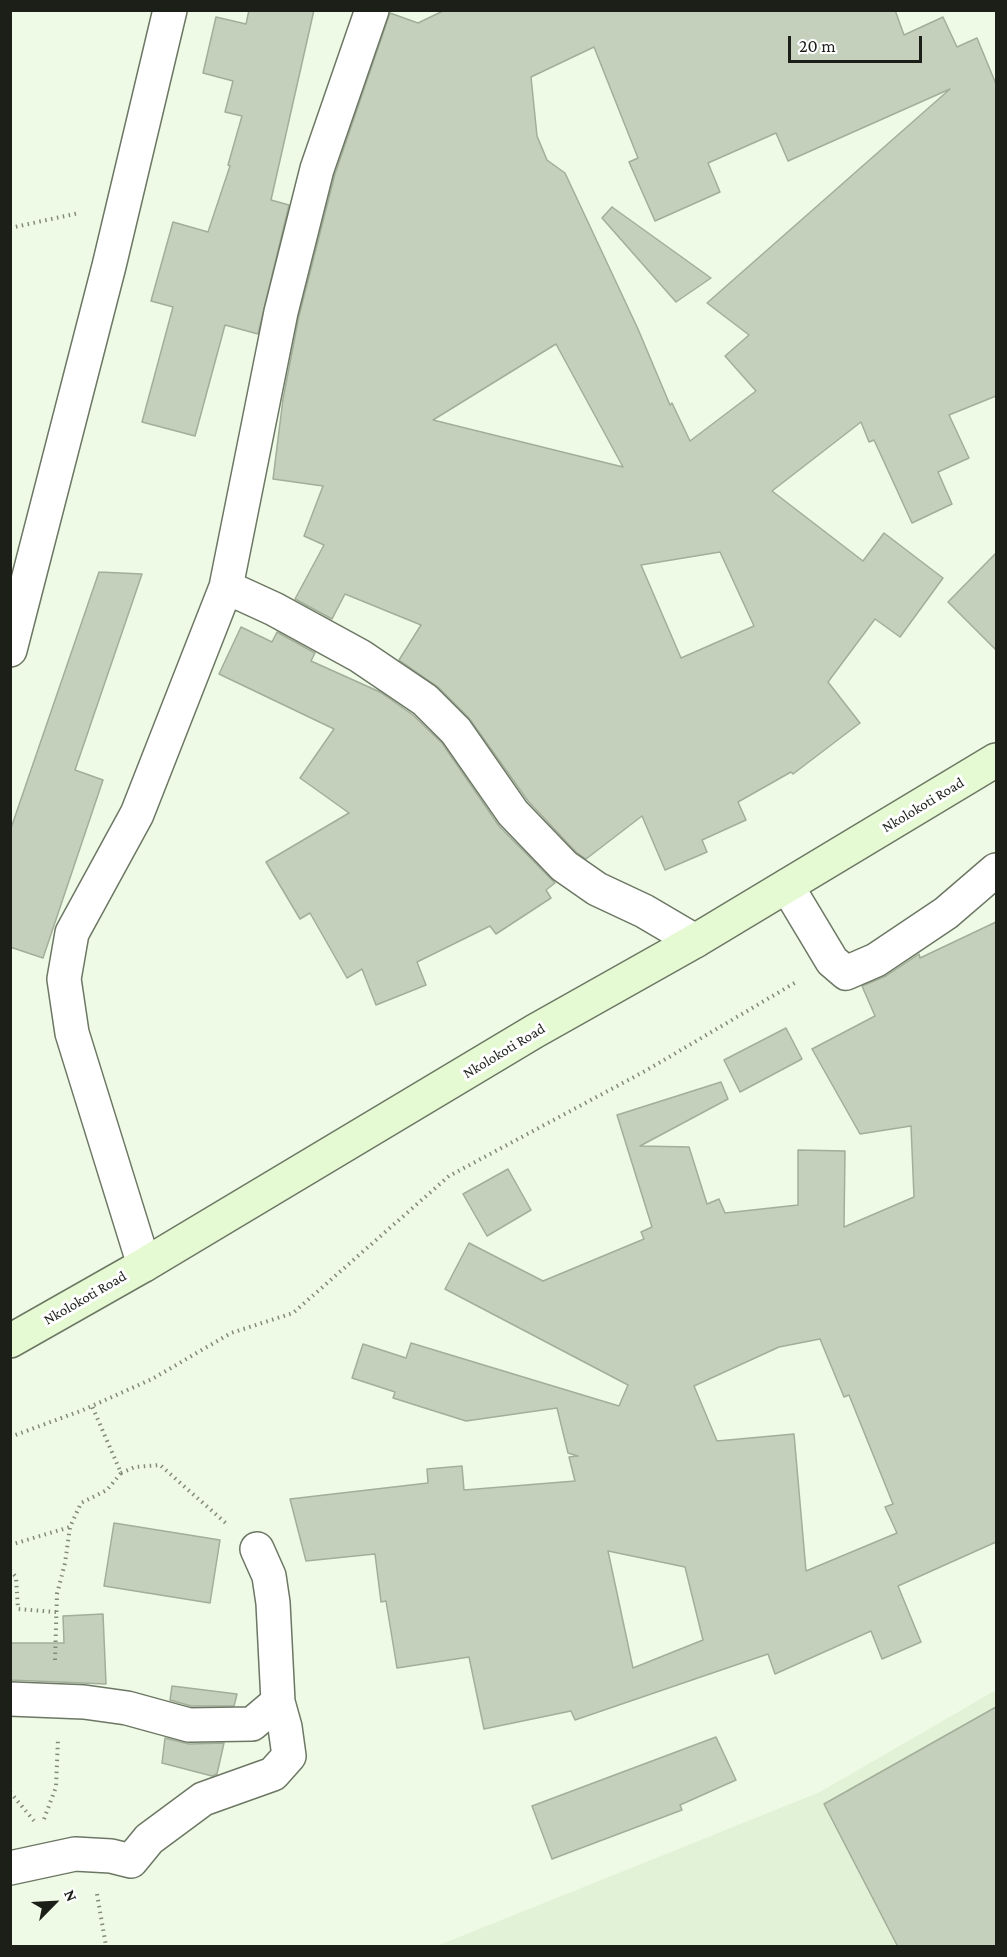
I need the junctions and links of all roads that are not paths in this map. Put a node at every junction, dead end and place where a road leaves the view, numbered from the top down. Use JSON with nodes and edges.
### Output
{"nodes":[{"id":1,"x":170,"y":10,"type":"edge"},
{"id":2,"x":372,"y":10,"type":"edge"},
{"id":3,"x":226,"y":587,"type":"junction"},
{"id":4,"x":10,"y":650,"type":"edge"},
{"id":5,"x":996,"y":760,"type":"edge"},
{"id":6,"x":996,"y":870,"type":"edge"},
{"id":7,"x":787,"y":886,"type":"junction"},
{"id":8,"x":695,"y":941,"type":"junction"},
{"id":9,"x":144,"y":1264,"type":"junction"},
{"id":10,"x":10,"y":1341,"type":"edge"},
{"id":11,"x":257,"y":1549,"type":"road end"},
{"id":12,"x":10,"y":1699,"type":"edge"},
{"id":13,"x":278,"y":1702,"type":"junction"},
{"id":14,"x":10,"y":1868,"type":"edge"}],
"edges":[{"from":1,"to":4,"type":"street"},
{"from":2,"to":3,"type":"street"},
{"from":3,"to":8,"type":"street"},
{"from":3,"to":9,"type":"street"},
{"from":5,"to":7,"type":"main road","name":"Nkolokoti Road"},
{"from":6,"to":7,"type":"street"},
{"from":7,"to":8,"type":"main road","name":"Nkolokoti Road"},
{"from":8,"to":9,"type":"main road","name":"Nkolokoti Road"},
{"from":9,"to":10,"type":"main road","name":"Nkolokoti Road"},
{"from":11,"to":13,"type":"street"},
{"from":12,"to":13,"type":"street"},
{"from":13,"to":14,"type":"street"}]}
